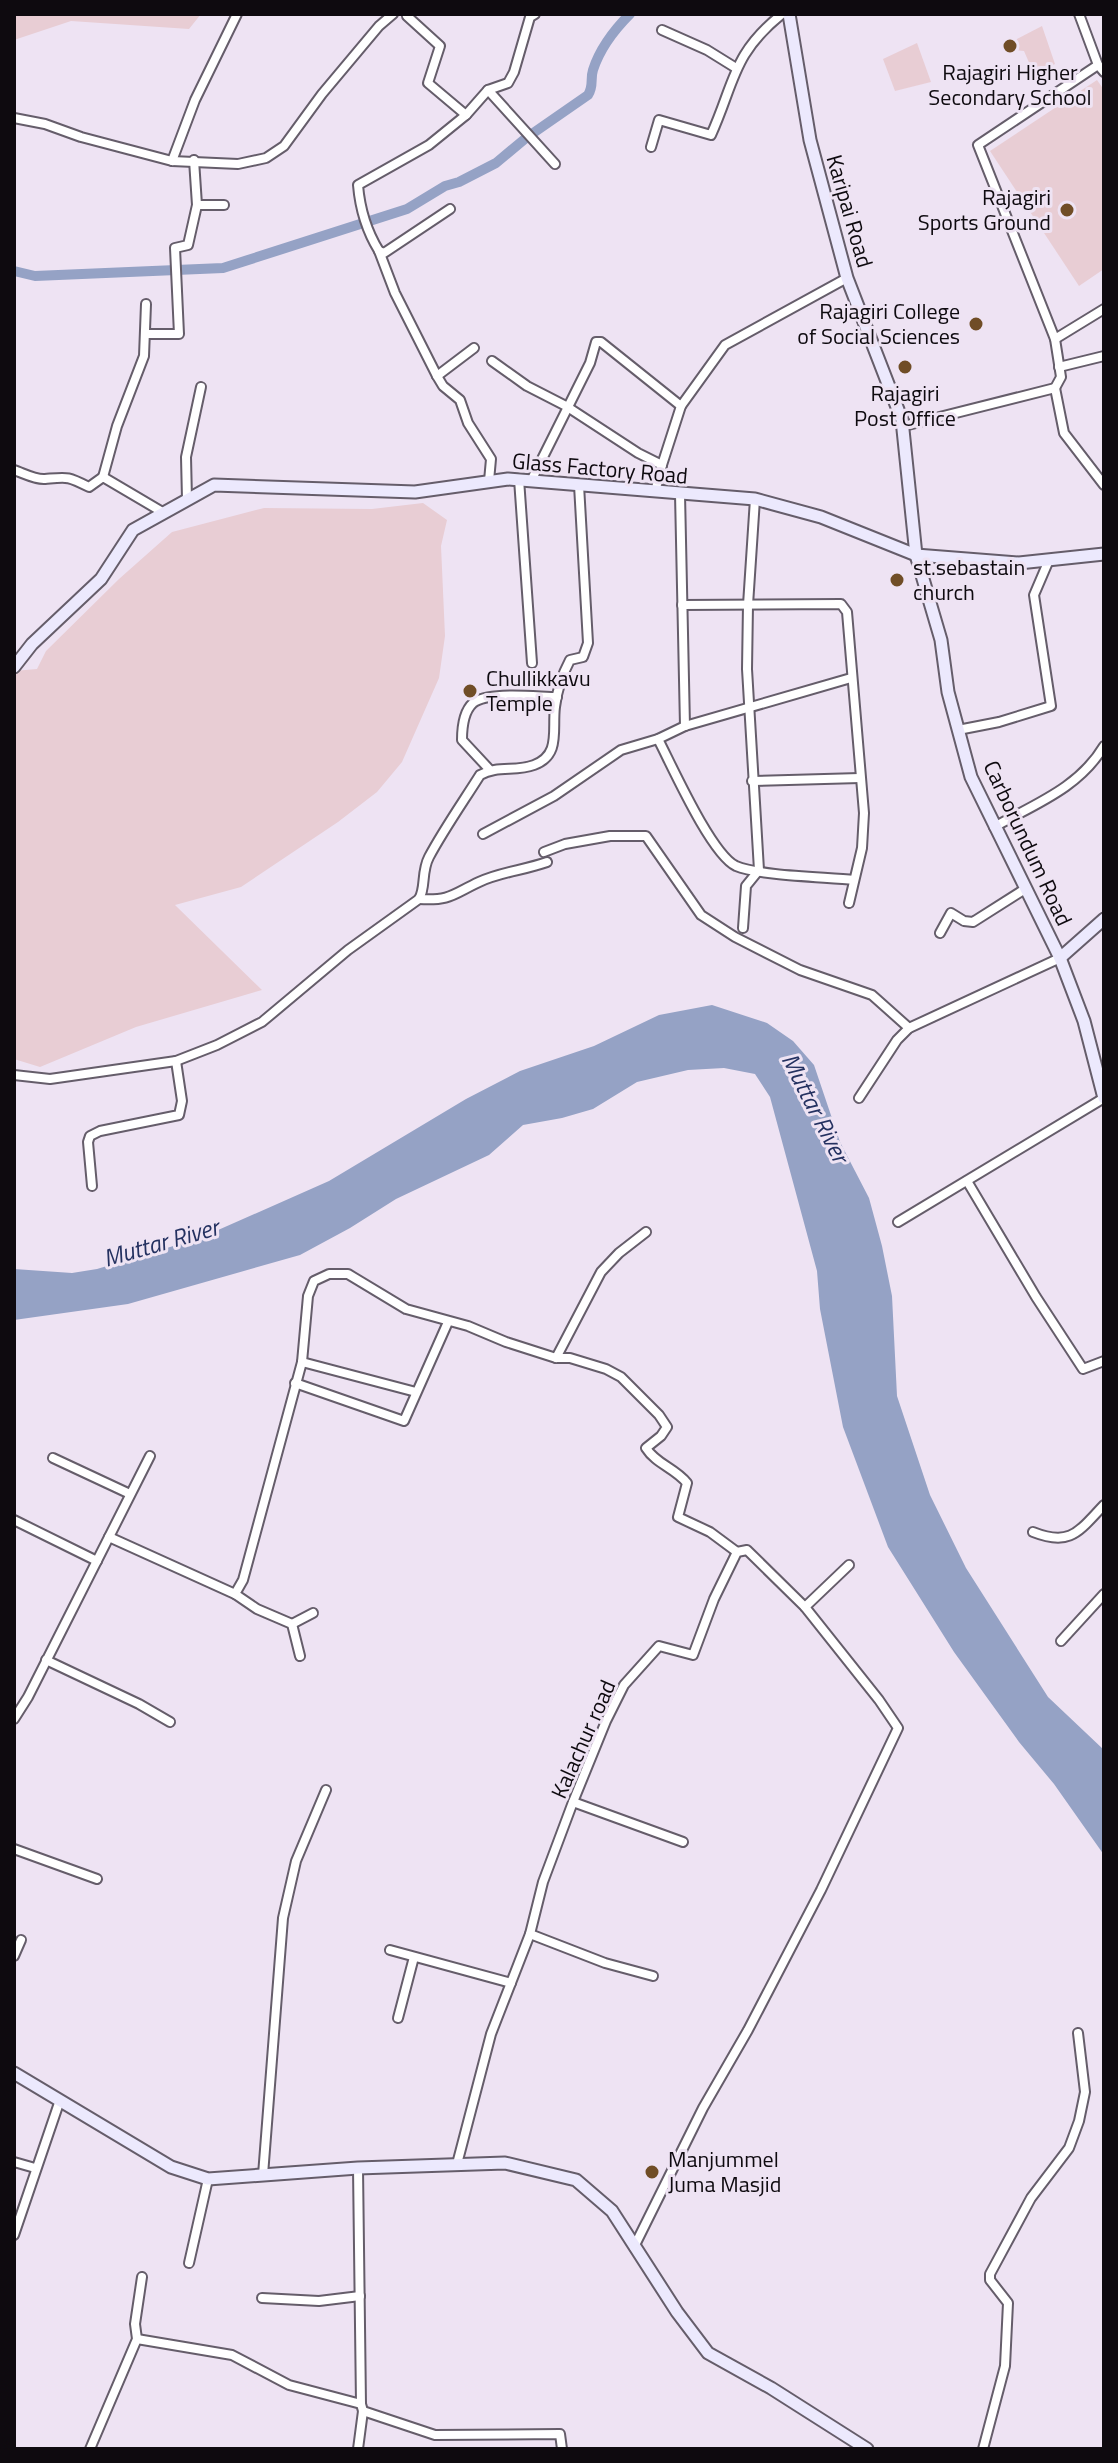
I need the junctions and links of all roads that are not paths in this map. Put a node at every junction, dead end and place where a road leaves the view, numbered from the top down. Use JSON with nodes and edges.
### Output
{"nodes":[{"id":1,"x":237,"y":14,"type":"edge"},
{"id":2,"x":393,"y":14,"type":"edge"},
{"id":3,"x":535,"y":14,"type":"edge"},
{"id":4,"x":782,"y":14,"type":"edge"},
{"id":5,"x":789,"y":14,"type":"edge"},
{"id":6,"x":1079,"y":14,"type":"edge"},
{"id":7,"x":407,"y":15,"type":"edge"},
{"id":8,"x":662,"y":30,"type":"dead end"},
{"id":9,"x":736,"y":68,"type":"junction"},
{"id":10,"x":1101,"y":69,"type":"edge"},
{"id":11,"x":488,"y":90,"type":"junction"},
{"id":12,"x":466,"y":115,"type":"junction"},
{"id":13,"x":14,"y":118,"type":"edge"},
{"id":14,"x":651,"y":147,"type":"dead end"},
{"id":15,"x":194,"y":160,"type":"junction"},
{"id":16,"x":172,"y":161,"type":"junction"},
{"id":17,"x":555,"y":164,"type":"dead end"},
{"id":18,"x":197,"y":205,"type":"junction"},
{"id":19,"x":224,"y":205,"type":"dead end"},
{"id":20,"x":450,"y":209,"type":"dead end"},
{"id":21,"x":379,"y":251,"type":"junction"},
{"id":22,"x":847,"y":278,"type":"junction"},
{"id":23,"x":146,"y":304,"type":"dead end"},
{"id":24,"x":1104,"y":309,"type":"edge"},
{"id":25,"x":145,"y":334,"type":"junction"},
{"id":26,"x":1055,"y":339,"type":"junction"},
{"id":27,"x":474,"y":348,"type":"dead end"},
{"id":28,"x":1104,"y":356,"type":"edge"},
{"id":29,"x":492,"y":361,"type":"dead end"},
{"id":30,"x":1059,"y":367,"type":"junction"},
{"id":31,"x":437,"y":376,"type":"junction"},
{"id":32,"x":201,"y":387,"type":"dead end"},
{"id":33,"x":1055,"y":388,"type":"junction"},
{"id":34,"x":566,"y":406,"type":"junction"},
{"id":35,"x":681,"y":406,"type":"junction"},
{"id":36,"x":904,"y":426,"type":"junction"},
{"id":37,"x":662,"y":465,"type":"junction"},
{"id":38,"x":14,"y":470,"type":"edge"},
{"id":39,"x":103,"y":477,"type":"junction"},
{"id":40,"x":525,"y":480,"type":"junction"},
{"id":41,"x":489,"y":481,"type":"junction"},
{"id":42,"x":579,"y":485,"type":"junction"},
{"id":43,"x":1104,"y":485,"type":"edge"},
{"id":44,"x":655,"y":492,"type":"junction"},
{"id":45,"x":680,"y":494,"type":"junction"},
{"id":46,"x":187,"y":499,"type":"junction"},
{"id":47,"x":755,"y":499,"type":"junction"},
{"id":48,"x":164,"y":513,"type":"junction"},
{"id":49,"x":1104,"y":554,"type":"edge"},
{"id":50,"x":916,"y":555,"type":"junction"},
{"id":51,"x":1049,"y":560,"type":"junction"},
{"id":52,"x":682,"y":605,"type":"junction"},
{"id":53,"x":748,"y":605,"type":"junction"},
{"id":54,"x":532,"y":663,"type":"dead end"},
{"id":55,"x":14,"y":667,"type":"edge"},
{"id":56,"x":851,"y":678,"type":"junction"},
{"id":57,"x":557,"y":697,"type":"junction"},
{"id":58,"x":749,"y":709,"type":"junction"},
{"id":59,"x":685,"y":726,"type":"junction"},
{"id":60,"x":958,"y":730,"type":"junction"},
{"id":61,"x":658,"y":739,"type":"junction"},
{"id":62,"x":1104,"y":746,"type":"edge"},
{"id":63,"x":489,"y":769,"type":"junction"},
{"id":64,"x":860,"y":778,"type":"junction"},
{"id":65,"x":752,"y":781,"type":"junction"},
{"id":66,"x":994,"y":827,"type":"junction"},
{"id":67,"x":483,"y":834,"type":"dead end"},
{"id":68,"x":544,"y":852,"type":"dead end"},
{"id":69,"x":547,"y":862,"type":"dead end"},
{"id":70,"x":759,"y":870,"type":"junction"},
{"id":71,"x":854,"y":880,"type":"junction"},
{"id":72,"x":1025,"y":889,"type":"junction"},
{"id":73,"x":419,"y":899,"type":"junction"},
{"id":74,"x":849,"y":903,"type":"dead end"},
{"id":75,"x":1104,"y":919,"type":"edge"},
{"id":76,"x":743,"y":928,"type":"dead end"},
{"id":77,"x":940,"y":933,"type":"dead end"},
{"id":78,"x":1060,"y":958,"type":"junction"},
{"id":79,"x":909,"y":1028,"type":"junction"},
{"id":80,"x":176,"y":1061,"type":"junction"},
{"id":81,"x":14,"y":1075,"type":"edge"},
{"id":82,"x":859,"y":1098,"type":"dead end"},
{"id":83,"x":1104,"y":1098,"type":"edge"},
{"id":84,"x":967,"y":1181,"type":"junction"},
{"id":85,"x":92,"y":1186,"type":"dead end"},
{"id":86,"x":898,"y":1222,"type":"dead end"},
{"id":87,"x":646,"y":1232,"type":"dead end"},
{"id":88,"x":448,"y":1322,"type":"junction"},
{"id":89,"x":556,"y":1358,"type":"junction"},
{"id":90,"x":1104,"y":1361,"type":"edge"},
{"id":91,"x":302,"y":1362,"type":"junction"},
{"id":92,"x":295,"y":1383,"type":"junction"},
{"id":93,"x":416,"y":1392,"type":"junction"},
{"id":94,"x":150,"y":1456,"type":"dead end"},
{"id":95,"x":53,"y":1458,"type":"dead end"},
{"id":96,"x":130,"y":1494,"type":"junction"},
{"id":97,"x":1104,"y":1505,"type":"edge"},
{"id":98,"x":14,"y":1520,"type":"edge"},
{"id":99,"x":1033,"y":1532,"type":"dead end"},
{"id":100,"x":109,"y":1537,"type":"junction"},
{"id":101,"x":737,"y":1552,"type":"junction"},
{"id":102,"x":97,"y":1561,"type":"junction"},
{"id":103,"x":849,"y":1565,"type":"dead end"},
{"id":104,"x":235,"y":1594,"type":"junction"},
{"id":105,"x":1104,"y":1594,"type":"edge"},
{"id":106,"x":805,"y":1607,"type":"junction"},
{"id":107,"x":313,"y":1613,"type":"dead end"},
{"id":108,"x":292,"y":1624,"type":"junction"},
{"id":109,"x":1061,"y":1641,"type":"dead end"},
{"id":110,"x":300,"y":1656,"type":"dead end"},
{"id":111,"x":46,"y":1660,"type":"junction"},
{"id":112,"x":14,"y":1719,"type":"edge"},
{"id":113,"x":170,"y":1722,"type":"dead end"},
{"id":114,"x":326,"y":1790,"type":"dead end"},
{"id":115,"x":573,"y":1802,"type":"junction"},
{"id":116,"x":683,"y":1842,"type":"dead end"},
{"id":117,"x":14,"y":1849,"type":"edge"},
{"id":118,"x":97,"y":1879,"type":"dead end"},
{"id":119,"x":530,"y":1934,"type":"junction"},
{"id":120,"x":21,"y":1940,"type":"dead end"},
{"id":121,"x":390,"y":1950,"type":"dead end"},
{"id":122,"x":14,"y":1956,"type":"edge"},
{"id":123,"x":414,"y":1957,"type":"junction"},
{"id":124,"x":653,"y":1976,"type":"dead end"},
{"id":125,"x":511,"y":1983,"type":"junction"},
{"id":126,"x":398,"y":2018,"type":"dead end"},
{"id":127,"x":1078,"y":2033,"type":"dead end"},
{"id":128,"x":14,"y":2073,"type":"edge"},
{"id":129,"x":60,"y":2100,"type":"junction"},
{"id":130,"x":14,"y":2162,"type":"edge"},
{"id":131,"x":457,"y":2164,"type":"junction"},
{"id":132,"x":35,"y":2168,"type":"junction"},
{"id":133,"x":358,"y":2168,"type":"junction"},
{"id":134,"x":263,"y":2175,"type":"junction"},
{"id":135,"x":208,"y":2179,"type":"junction"},
{"id":136,"x":14,"y":2235,"type":"edge"},
{"id":137,"x":634,"y":2247,"type":"junction"},
{"id":138,"x":189,"y":2263,"type":"dead end"},
{"id":139,"x":142,"y":2277,"type":"dead end"},
{"id":140,"x":360,"y":2296,"type":"junction"},
{"id":141,"x":262,"y":2298,"type":"dead end"},
{"id":142,"x":137,"y":2339,"type":"junction"},
{"id":143,"x":362,"y":2407,"type":"junction"},
{"id":144,"x":860,"y":2447,"type":"edge"},
{"id":145,"x":90,"y":2449,"type":"edge"},
{"id":146,"x":358,"y":2449,"type":"edge"},
{"id":147,"x":562,"y":2449,"type":"edge"},
{"id":148,"x":983,"y":2449,"type":"edge"}],
"edges":[{"from":1,"to":16,"type":"street"},
{"from":2,"to":15,"type":"street"},
{"from":3,"to":11,"type":"street"},
{"from":4,"to":9,"type":"street"},
{"from":5,"to":22,"type":"main road","name":"Karipai Road"},
{"from":6,"to":10,"type":"street"},
{"from":7,"to":12,"type":"street"},
{"from":8,"to":9,"type":"street"},
{"from":9,"to":14,"type":"street"},
{"from":10,"to":26,"type":"street"},
{"from":11,"to":12,"type":"street"},
{"from":11,"to":17,"type":"street"},
{"from":12,"to":21,"type":"street"},
{"from":13,"to":16,"type":"street"},
{"from":15,"to":16,"type":"street"},
{"from":15,"to":18,"type":"street"},
{"from":18,"to":19,"type":"street"},
{"from":18,"to":25,"type":"street"},
{"from":20,"to":21,"type":"street"},
{"from":21,"to":31,"type":"street"},
{"from":22,"to":35,"type":"street"},
{"from":22,"to":36,"type":"main road","name":"Karipai Road"},
{"from":23,"to":25,"type":"street"},
{"from":24,"to":26,"type":"street"},
{"from":25,"to":39,"type":"street"},
{"from":26,"to":30,"type":"street"},
{"from":27,"to":31,"type":"street"},
{"from":28,"to":30,"type":"street"},
{"from":29,"to":34,"type":"street"},
{"from":30,"to":33,"type":"street"},
{"from":31,"to":41,"type":"street"},
{"from":32,"to":46,"type":"street"},
{"from":33,"to":36,"type":"street"},
{"from":33,"to":43,"type":"street"},
{"from":34,"to":35,"type":"street"},
{"from":34,"to":37,"type":"street"},
{"from":34,"to":40,"type":"street"},
{"from":35,"to":37,"type":"street"},
{"from":36,"to":50,"type":"main road","name":"Karipai Road"},
{"from":37,"to":44,"type":"street"},
{"from":38,"to":39,"type":"street"},
{"from":39,"to":48,"type":"street"},
{"from":40,"to":41,"type":"main road","name":"Glass Factory Road"},
{"from":40,"to":42,"type":"main road","name":"Glass Factory Road"},
{"from":40,"to":54,"type":"street"},
{"from":41,"to":46,"type":"main road","name":"Glass Factory Road"},
{"from":42,"to":44,"type":"main road","name":"Glass Factory Road"},
{"from":42,"to":57,"type":"street"},
{"from":44,"to":45,"type":"main road","name":"Glass Factory Road"},
{"from":45,"to":47,"type":"main road","name":"Glass Factory Road"},
{"from":45,"to":52,"type":"street"},
{"from":46,"to":48,"type":"main road","name":"Glass Factory Road"},
{"from":47,"to":50,"type":"main road","name":"Glass Factory Road"},
{"from":47,"to":53,"type":"street"},
{"from":48,"to":55,"type":"main road","name":"Glass Factory Road"},
{"from":49,"to":51,"type":"main road","name":"Glass Factory Road"},
{"from":50,"to":51,"type":"main road","name":"Glass Factory Road"},
{"from":50,"to":60,"type":"main road","name":"Carborundum Road"},
{"from":51,"to":60,"type":"street"},
{"from":52,"to":53,"type":"street"},
{"from":52,"to":59,"type":"street"},
{"from":53,"to":56,"type":"street"},
{"from":53,"to":58,"type":"street"},
{"from":56,"to":58,"type":"street"},
{"from":56,"to":64,"type":"street"},
{"from":57,"to":63,"type":"street"},
{"from":57,"to":63,"type":"street"},
{"from":58,"to":59,"type":"street"},
{"from":58,"to":65,"type":"street"},
{"from":59,"to":61,"type":"street"},
{"from":60,"to":66,"type":"main road","name":"Carborundum Road"},
{"from":61,"to":67,"type":"street"},
{"from":61,"to":70,"type":"street"},
{"from":62,"to":66,"type":"street"},
{"from":63,"to":73,"type":"street"},
{"from":64,"to":65,"type":"street"},
{"from":64,"to":71,"type":"street"},
{"from":65,"to":70,"type":"street"},
{"from":66,"to":72,"type":"main road","name":"Carborundum Road"},
{"from":68,"to":79,"type":"street"},
{"from":69,"to":73,"type":"street"},
{"from":70,"to":71,"type":"street"},
{"from":70,"to":76,"type":"street"},
{"from":71,"to":74,"type":"street"},
{"from":72,"to":77,"type":"street"},
{"from":72,"to":78,"type":"main road","name":"Carborundum Road"},
{"from":73,"to":80,"type":"street"},
{"from":75,"to":78,"type":"main road"},
{"from":78,"to":79,"type":"street"},
{"from":78,"to":83,"type":"main road","name":"Carborundum Road"},
{"from":79,"to":82,"type":"street"},
{"from":80,"to":81,"type":"street"},
{"from":80,"to":85,"type":"street"},
{"from":83,"to":84,"type":"street"},
{"from":84,"to":86,"type":"street"},
{"from":84,"to":90,"type":"street"},
{"from":87,"to":89,"type":"street"},
{"from":88,"to":89,"type":"street"},
{"from":88,"to":91,"type":"street"},
{"from":88,"to":93,"type":"street"},
{"from":89,"to":101,"type":"street"},
{"from":91,"to":92,"type":"street"},
{"from":91,"to":93,"type":"street"},
{"from":92,"to":93,"type":"street"},
{"from":92,"to":104,"type":"street"},
{"from":94,"to":96,"type":"street"},
{"from":95,"to":96,"type":"street"},
{"from":96,"to":100,"type":"street"},
{"from":97,"to":99,"type":"street"},
{"from":98,"to":102,"type":"street"},
{"from":100,"to":102,"type":"street"},
{"from":100,"to":104,"type":"street"},
{"from":101,"to":106,"type":"street"},
{"from":101,"to":115,"type":"street","name":"Kalachur road"},
{"from":102,"to":111,"type":"street"},
{"from":103,"to":106,"type":"street"},
{"from":104,"to":108,"type":"street"},
{"from":105,"to":109,"type":"street"},
{"from":106,"to":137,"type":"street"},
{"from":107,"to":108,"type":"street"},
{"from":108,"to":110,"type":"street"},
{"from":111,"to":112,"type":"street"},
{"from":111,"to":113,"type":"street"},
{"from":114,"to":134,"type":"street"},
{"from":115,"to":116,"type":"street"},
{"from":115,"to":119,"type":"street","name":"Kalachur road"},
{"from":117,"to":118,"type":"street"},
{"from":119,"to":124,"type":"street"},
{"from":119,"to":125,"type":"street","name":"Kalachur road"},
{"from":120,"to":122,"type":"street"},
{"from":121,"to":123,"type":"street"},
{"from":123,"to":125,"type":"street"},
{"from":123,"to":126,"type":"street"},
{"from":125,"to":131,"type":"street","name":"Kalachur road"},
{"from":127,"to":148,"type":"street"},
{"from":128,"to":129,"type":"main road"},
{"from":129,"to":132,"type":"street"},
{"from":129,"to":135,"type":"main road"},
{"from":130,"to":132,"type":"street"},
{"from":131,"to":133,"type":"main road"},
{"from":131,"to":137,"type":"main road"},
{"from":132,"to":136,"type":"street"},
{"from":133,"to":134,"type":"main road"},
{"from":133,"to":140,"type":"street"},
{"from":134,"to":135,"type":"main road"},
{"from":135,"to":138,"type":"street"},
{"from":137,"to":144,"type":"main road"},
{"from":139,"to":142,"type":"street"},
{"from":140,"to":141,"type":"street"},
{"from":140,"to":143,"type":"street"},
{"from":142,"to":143,"type":"street"},
{"from":142,"to":145,"type":"street"},
{"from":143,"to":146,"type":"street"},
{"from":143,"to":147,"type":"street"}]}
